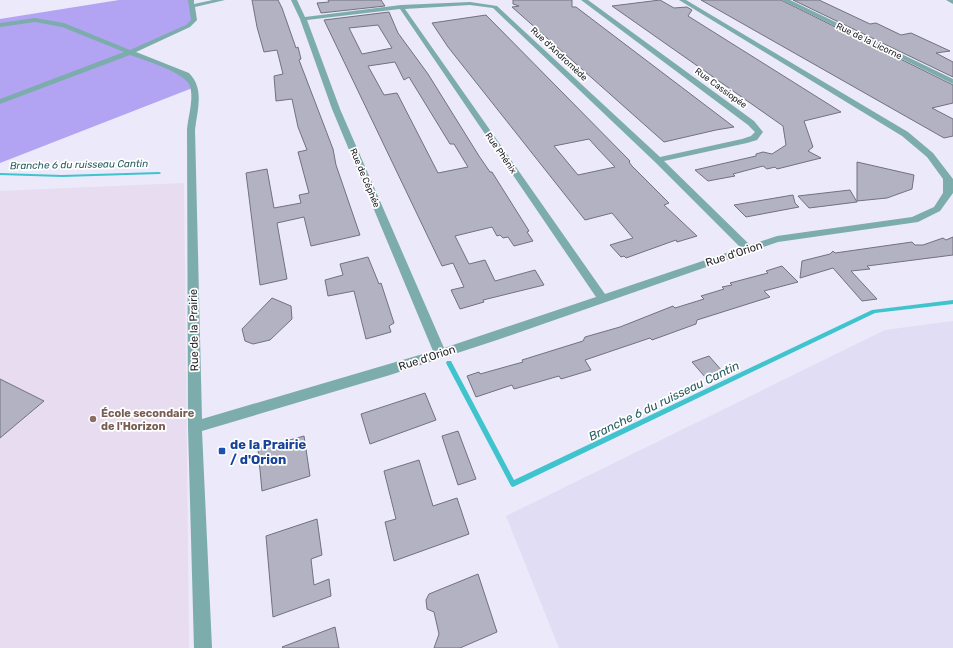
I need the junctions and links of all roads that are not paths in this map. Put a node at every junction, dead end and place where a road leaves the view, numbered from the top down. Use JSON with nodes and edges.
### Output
{"nodes":[{"id":1,"x":222,"y":0,"type":"edge"},
{"id":2,"x":294,"y":0,"type":"edge"},
{"id":3,"x":584,"y":0,"type":"edge"},
{"id":4,"x":682,"y":0,"type":"edge"},
{"id":5,"x":785,"y":0,"type":"edge"},
{"id":6,"x":949,"y":0,"type":"edge"},
{"id":7,"x":953,"y":2,"type":"edge"},
{"id":8,"x":191,"y":3,"type":"edge"},
{"id":9,"x":401,"y":7,"type":"junction"},
{"id":10,"x":303,"y":19,"type":"junction"},
{"id":11,"x":0,"y":25,"type":"edge"},
{"id":12,"x":131,"y":52,"type":"junction"},
{"id":13,"x":953,"y":82,"type":"edge"},
{"id":14,"x":0,"y":102,"type":"edge"},
{"id":15,"x":658,"y":160,"type":"junction"},
{"id":16,"x":951,"y":180,"type":"edge"},
{"id":17,"x":748,"y":249,"type":"junction"},
{"id":18,"x":603,"y":299,"type":"junction"},
{"id":19,"x":440,"y":354,"type":"junction"},
{"id":20,"x":196,"y":427,"type":"junction"},
{"id":21,"x":204,"y":648,"type":"edge"}],
"edges":[{"from":1,"to":8,"type":"street"},
{"from":2,"to":10,"type":"street","name":"Rue de Céphée"},
{"from":3,"to":15,"type":"street","name":"Rue Cassiopée"},
{"from":4,"to":16,"type":"street","name":"Rue d'Orion"},
{"from":5,"to":13,"type":"street","name":"Rue de la Licorne"},
{"from":6,"to":7,"type":"street"},
{"from":8,"to":12,"type":"street"},
{"from":9,"to":10,"type":"street","name":"Rue d'Andromède"},
{"from":9,"to":15,"type":"street","name":"Rue d'Andromède"},
{"from":9,"to":18,"type":"street","name":"Rue Phénix"},
{"from":10,"to":19,"type":"street","name":"Rue de Céphée"},
{"from":11,"to":12,"type":"street","name":"Rue de la Prairie"},
{"from":12,"to":14,"type":"street"},
{"from":12,"to":20,"type":"street","name":"Rue de la Prairie"},
{"from":15,"to":17,"type":"street","name":"Rue d'Andromède"},
{"from":16,"to":17,"type":"street","name":"Rue d'Orion"},
{"from":17,"to":18,"type":"street","name":"Rue d'Orion"},
{"from":18,"to":19,"type":"street","name":"Rue d'Orion"},
{"from":19,"to":20,"type":"street","name":"Rue d'Orion"},
{"from":20,"to":21,"type":"street","name":"Rue de la Prairie"}]}
